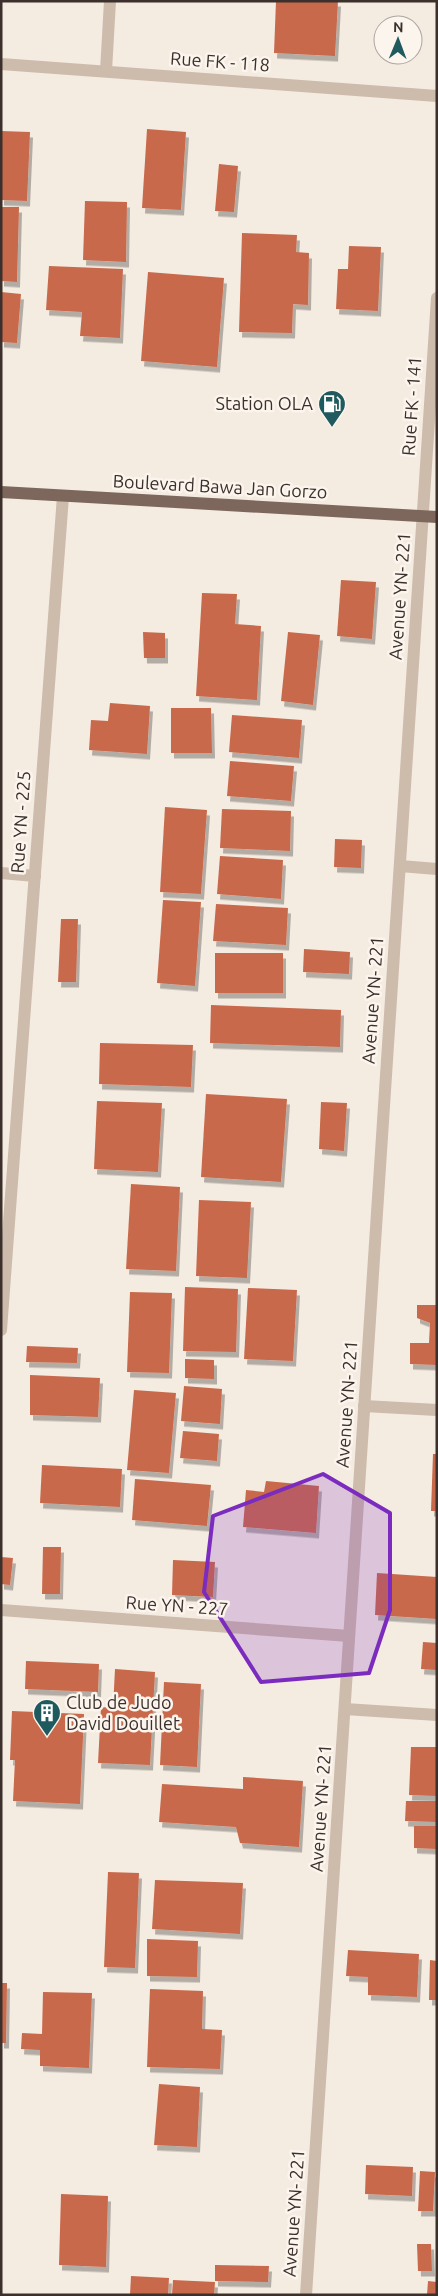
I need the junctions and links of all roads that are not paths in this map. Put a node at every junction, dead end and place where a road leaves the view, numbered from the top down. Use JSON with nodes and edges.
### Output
{"nodes":[{"id":1,"x":110,"y":1,"type":"edge"},
{"id":2,"x":1,"y":64,"type":"edge"},
{"id":3,"x":106,"y":71,"type":"junction"},
{"id":4,"x":437,"y":96,"type":"edge"},
{"id":5,"x":437,"y":298,"type":"edge"},
{"id":6,"x":1,"y":492,"type":"edge"},
{"id":7,"x":63,"y":496,"type":"junction"},
{"id":8,"x":423,"y":516,"type":"junction"},
{"id":9,"x":437,"y":517,"type":"edge"},
{"id":10,"x":400,"y":866,"type":"junction"},
{"id":11,"x":437,"y":869,"type":"edge"},
{"id":12,"x":1,"y":874,"type":"edge"},
{"id":13,"x":35,"y":876,"type":"junction"},
{"id":14,"x":5,"y":1220,"type":"edge"},
{"id":15,"x":1,"y":1330,"type":"edge"},
{"id":16,"x":364,"y":1406,"type":"junction"},
{"id":17,"x":437,"y":1410,"type":"edge"},
{"id":18,"x":1,"y":1610,"type":"edge"},
{"id":19,"x":349,"y":1636,"type":"junction"},
{"id":20,"x":346,"y":1709,"type":"junction"},
{"id":21,"x":437,"y":1715,"type":"edge"},
{"id":22,"x":306,"y":2295,"type":"edge"}],
"edges":[{"from":1,"to":3,"type":"street"},
{"from":2,"to":3,"type":"street","name":"Rue FK - 118"},
{"from":3,"to":4,"type":"street","name":"Rue FK - 118"},
{"from":5,"to":8,"type":"street","name":"Rue FK - 141"},
{"from":6,"to":7,"type":"main road","name":"Boulevard Bawa Jan Gorzo"},
{"from":7,"to":8,"type":"main road","name":"Boulevard Bawa Jan Gorzo"},
{"from":7,"to":13,"type":"street","name":"Rue YN - 225"},
{"from":8,"to":9,"type":"main road","name":"Boulevard Bawa Jan Gorzo"},
{"from":8,"to":10,"type":"street","name":"Avenue YN- 221"},
{"from":10,"to":11,"type":"street"},
{"from":10,"to":16,"type":"street","name":"Avenue YN- 221"},
{"from":12,"to":13,"type":"street"},
{"from":13,"to":14,"type":"street","name":"Rue YN - 225"},
{"from":14,"to":15,"type":"street","name":"Rue YN - 225"},
{"from":16,"to":17,"type":"street"},
{"from":16,"to":19,"type":"street","name":"Avenue YN- 221"},
{"from":18,"to":19,"type":"street","name":"Rue YN - 227"},
{"from":19,"to":20,"type":"street","name":"Avenue YN- 221"},
{"from":20,"to":21,"type":"street"},
{"from":20,"to":22,"type":"street","name":"Avenue YN- 221"}]}
